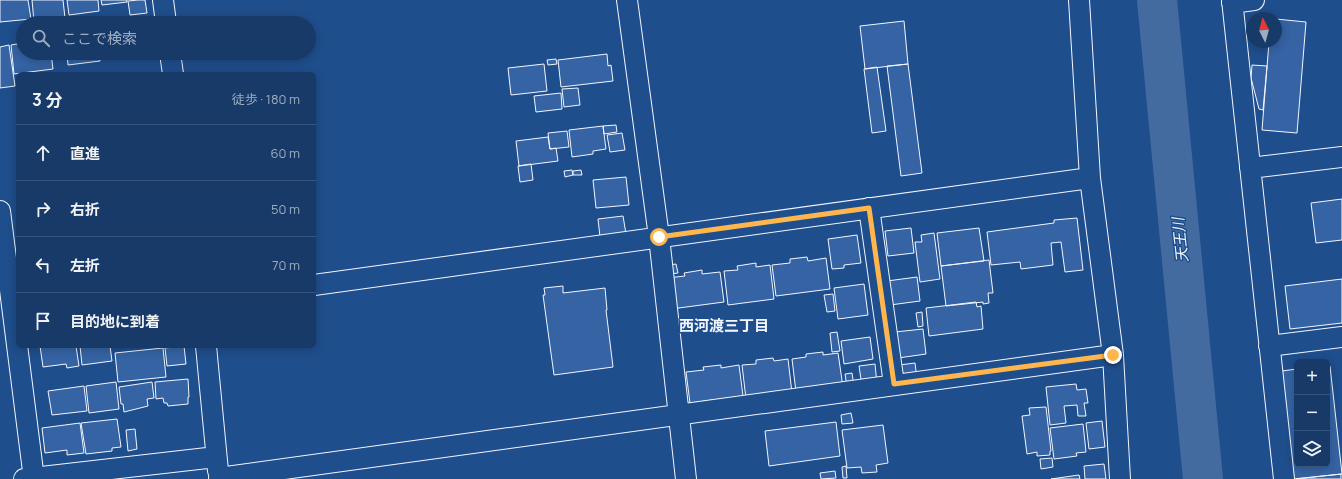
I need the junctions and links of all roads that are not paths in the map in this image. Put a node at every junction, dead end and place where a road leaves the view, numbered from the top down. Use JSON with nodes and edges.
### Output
{"nodes":[{"id":1,"x":163,"y":0,"type":"edge"},
{"id":2,"x":627,"y":0,"type":"edge"},
{"id":3,"x":1079,"y":0,"type":"edge"},
{"id":4,"x":1254,"y":0,"type":"edge"},
{"id":5,"x":1232,"y":1,"type":"edge"},
{"id":6,"x":165,"y":16,"type":"edge"},
{"id":7,"x":171,"y":60,"type":"edge"},
{"id":8,"x":173,"y":72,"type":"edge"},
{"id":9,"x":1342,"y":157,"type":"edge"},
{"id":10,"x":1250,"y":168,"type":"junction"},
{"id":11,"x":1090,"y":178,"type":"junction"},
{"id":12,"x":869,"y":208,"type":"junction"},
{"id":13,"x":0,"y":211,"type":"edge"},
{"id":14,"x":659,"y":237,"type":"junction"},
{"id":15,"x":316,"y":285,"type":"edge"},
{"id":16,"x":1342,"y":337,"type":"edge"},
{"id":17,"x":1269,"y":346,"type":"junction"},
{"id":18,"x":206,"y":348,"type":"edge"},
{"id":19,"x":1113,"y":355,"type":"junction"},
{"id":20,"x":894,"y":384,"type":"junction"},
{"id":21,"x":680,"y":413,"type":"junction"},
{"id":22,"x":216,"y":457,"type":"junction"},
{"id":23,"x":219,"y":478,"type":"edge"},
{"id":24,"x":31,"y":479,"type":"edge"},
{"id":25,"x":686,"y":479,"type":"edge"},
{"id":26,"x":1120,"y":479,"type":"edge"},
{"id":27,"x":1284,"y":479,"type":"edge"}],
"edges":[{"from":1,"to":6,"type":"street"},
{"from":2,"to":14,"type":"street"},
{"from":3,"to":11,"type":"street"},
{"from":4,"to":5,"type":"street"},
{"from":5,"to":10,"type":"street"},
{"from":7,"to":8,"type":"street"},
{"from":9,"to":10,"type":"street"},
{"from":10,"to":17,"type":"street"},
{"from":11,"to":12,"type":"street"},
{"from":11,"to":19,"type":"street"},
{"from":12,"to":14,"type":"street"},
{"from":12,"to":20,"type":"street"},
{"from":13,"to":24,"type":"street"},
{"from":14,"to":15,"type":"street"},
{"from":14,"to":21,"type":"street"},
{"from":16,"to":17,"type":"street"},
{"from":17,"to":27,"type":"street"},
{"from":18,"to":22,"type":"street"},
{"from":19,"to":20,"type":"street"},
{"from":19,"to":26,"type":"street"},
{"from":20,"to":21,"type":"street"},
{"from":21,"to":23,"type":"street"},
{"from":21,"to":25,"type":"street"},
{"from":22,"to":23,"type":"street"},
{"from":22,"to":24,"type":"street"}]}
